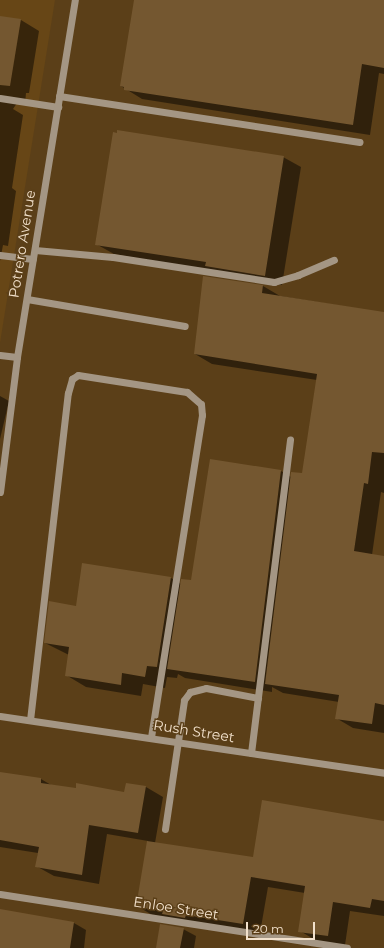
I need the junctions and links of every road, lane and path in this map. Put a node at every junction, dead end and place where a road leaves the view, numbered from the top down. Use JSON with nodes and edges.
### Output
{"nodes":[{"id":1,"x":75,"y":0,"type":"edge"},
{"id":2,"x":59,"y":96,"type":"junction"},
{"id":3,"x":0,"y":98,"type":"edge"},
{"id":4,"x":58,"y":107,"type":"junction"},
{"id":5,"x":359,"y":142,"type":"dead end"},
{"id":6,"x":35,"y":250,"type":"junction"},
{"id":7,"x":0,"y":255,"type":"edge"},
{"id":8,"x":33,"y":259,"type":"junction"},
{"id":9,"x":334,"y":260,"type":"dead end"},
{"id":10,"x":26,"y":299,"type":"junction"},
{"id":11,"x":185,"y":326,"type":"dead end"},
{"id":12,"x":0,"y":355,"type":"edge"},
{"id":13,"x":17,"y":357,"type":"junction"},
{"id":14,"x":290,"y":438,"type":"dead end"},
{"id":15,"x":0,"y":492,"type":"edge"},
{"id":16,"x":258,"y":698,"type":"junction"},
{"id":17,"x":0,"y":716,"type":"edge"},
{"id":18,"x":30,"y":720,"type":"junction"},
{"id":19,"x":151,"y":738,"type":"junction"},
{"id":20,"x":177,"y":741,"type":"junction"},
{"id":21,"x":251,"y":753,"type":"junction"},
{"id":22,"x":384,"y":773,"type":"edge"},
{"id":23,"x":165,"y":829,"type":"dead end"},
{"id":24,"x":0,"y":894,"type":"edge"},
{"id":25,"x":347,"y":948,"type":"edge"}],
"edges":[{"from":1,"to":2,"type":"street","name":"Potrero Avenue"},
{"from":2,"to":4,"type":"street","name":"Potrero Avenue"},
{"from":2,"to":5,"type":"street"},
{"from":3,"to":4,"type":"street"},
{"from":4,"to":6,"type":"street","name":"Potrero Avenue"},
{"from":6,"to":8,"type":"street","name":"Potrero Avenue"},
{"from":6,"to":9,"type":"street"},
{"from":7,"to":8,"type":"street"},
{"from":8,"to":10,"type":"street","name":"Potrero Avenue"},
{"from":10,"to":11,"type":"street"},
{"from":10,"to":13,"type":"street","name":"Potrero Avenue"},
{"from":12,"to":13,"type":"street"},
{"from":13,"to":15,"type":"street","name":"Potrero Avenue"},
{"from":14,"to":16,"type":"street"},
{"from":16,"to":20,"type":"street"},
{"from":16,"to":21,"type":"street"},
{"from":17,"to":18,"type":"street","name":"Rush Street"},
{"from":18,"to":19,"type":"street","name":"Rush Street"},
{"from":18,"to":19,"type":"street"},
{"from":19,"to":20,"type":"street","name":"Rush Street"},
{"from":20,"to":21,"type":"street","name":"Rush Street"},
{"from":20,"to":23,"type":"street"},
{"from":21,"to":22,"type":"street","name":"Rush Street"},
{"from":24,"to":25,"type":"street","name":"Enloe Street"}]}
